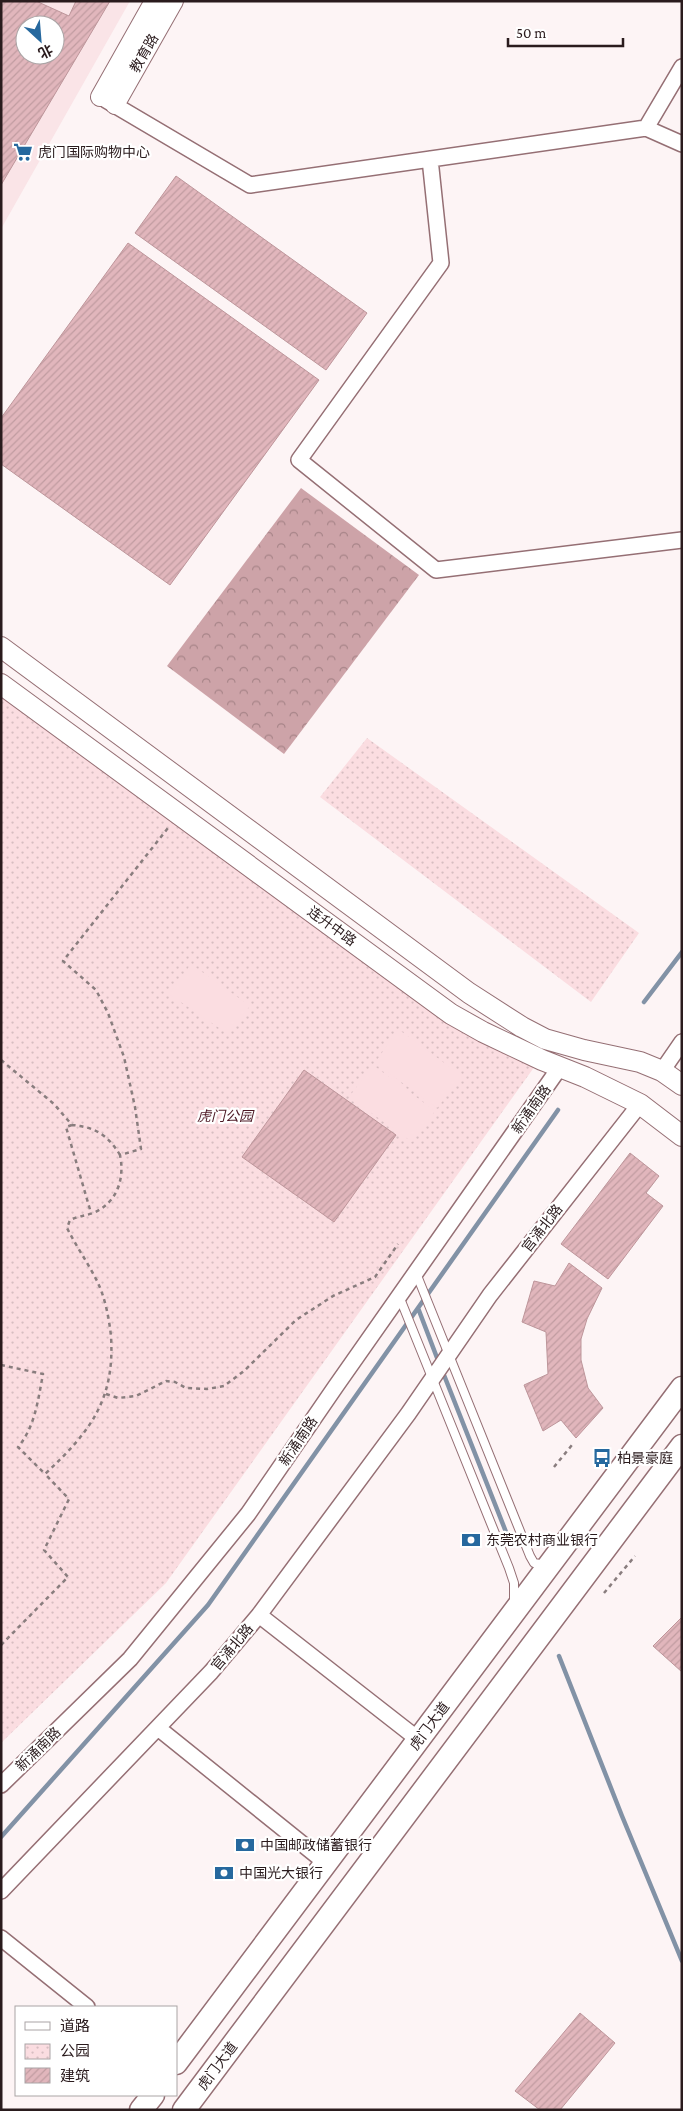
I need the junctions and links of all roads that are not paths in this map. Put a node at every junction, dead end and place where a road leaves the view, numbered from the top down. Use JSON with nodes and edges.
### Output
{"nodes":[{"id":1,"x":154,"y":1,"type":"edge"},
{"id":2,"x":174,"y":1,"type":"edge"},
{"id":3,"x":682,"y":67,"type":"edge"},
{"id":4,"x":107,"y":101,"type":"junction"},
{"id":5,"x":646,"y":128,"type":"junction"},
{"id":6,"x":682,"y":144,"type":"edge"},
{"id":7,"x":430,"y":159,"type":"junction"},
{"id":8,"x":682,"y":540,"type":"edge"},
{"id":9,"x":1,"y":647,"type":"edge"},
{"id":10,"x":1,"y":684,"type":"edge"},
{"id":11,"x":682,"y":1042,"type":"edge"},
{"id":12,"x":560,"y":1067,"type":"junction"},
{"id":13,"x":662,"y":1071,"type":"junction"},
{"id":14,"x":682,"y":1085,"type":"edge"},
{"id":15,"x":640,"y":1104,"type":"junction"},
{"id":16,"x":682,"y":1136,"type":"edge"},
{"id":17,"x":419,"y":1279,"type":"junction"},
{"id":18,"x":402,"y":1303,"type":"junction"},
{"id":19,"x":449,"y":1356,"type":"junction"},
{"id":20,"x":433,"y":1379,"type":"junction"},
{"id":21,"x":682,"y":1388,"type":"edge"},
{"id":22,"x":682,"y":1446,"type":"edge"},
{"id":23,"x":552,"y":1562,"type":"junction"},
{"id":24,"x":259,"y":1615,"type":"junction"},
{"id":25,"x":511,"y":1616,"type":"junction"},
{"id":26,"x":158,"y":1728,"type":"junction"},
{"id":27,"x":419,"y":1740,"type":"junction"},
{"id":28,"x":1,"y":1785,"type":"edge"},
{"id":29,"x":326,"y":1863,"type":"junction"},
{"id":30,"x":1,"y":1891,"type":"edge"},
{"id":31,"x":1,"y":1938,"type":"edge"},
{"id":32,"x":86,"y":2006,"type":"edge"},
{"id":33,"x":178,"y":2060,"type":"edge"},
{"id":34,"x":152,"y":2096,"type":"edge"},
{"id":35,"x":141,"y":2110,"type":"edge"},
{"id":36,"x":184,"y":2110,"type":"edge"}],
"edges":[{"from":1,"to":4,"type":"street","name":"教育路"},
{"from":2,"to":4,"type":"street","name":"教育路"},
{"from":3,"to":5,"type":"street"},
{"from":4,"to":7,"type":"street"},
{"from":5,"to":6,"type":"street"},
{"from":5,"to":7,"type":"street"},
{"from":7,"to":8,"type":"street"},
{"from":9,"to":13,"type":"main road","name":"连升中路"},
{"from":10,"to":12,"type":"main road","name":"连升中路"},
{"from":11,"to":13,"type":"street"},
{"from":12,"to":15,"type":"main road","name":"连升中路"},
{"from":12,"to":17,"type":"street","name":"新涌南路"},
{"from":13,"to":14,"type":"main road","name":"连升中路"},
{"from":15,"to":16,"type":"main road","name":"连升中路"},
{"from":15,"to":19,"type":"street","name":"官涌北路"},
{"from":17,"to":18,"type":"street","name":"新涌南路"},
{"from":17,"to":19,"type":"lane"},
{"from":18,"to":20,"type":"lane"},
{"from":18,"to":28,"type":"street","name":"新涌南路"},
{"from":19,"to":20,"type":"street","name":"官涌北路"},
{"from":19,"to":23,"type":"lane"},
{"from":20,"to":24,"type":"street","name":"官涌北路"},
{"from":20,"to":25,"type":"lane"},
{"from":21,"to":23,"type":"main road","name":"虎门大道"},
{"from":22,"to":36,"type":"main road","name":"虎门大道"},
{"from":23,"to":25,"type":"main road","name":"虎门大道"},
{"from":24,"to":26,"type":"street","name":"官涌北路"},
{"from":24,"to":27,"type":"street"},
{"from":25,"to":27,"type":"main road","name":"虎门大道"},
{"from":26,"to":29,"type":"street"},
{"from":26,"to":30,"type":"street","name":"官涌北路"},
{"from":27,"to":29,"type":"main road","name":"虎门大道"},
{"from":29,"to":33,"type":"main road","name":"虎门大道"},
{"from":31,"to":32,"type":"street"},
{"from":34,"to":35,"type":"main road"}]}
